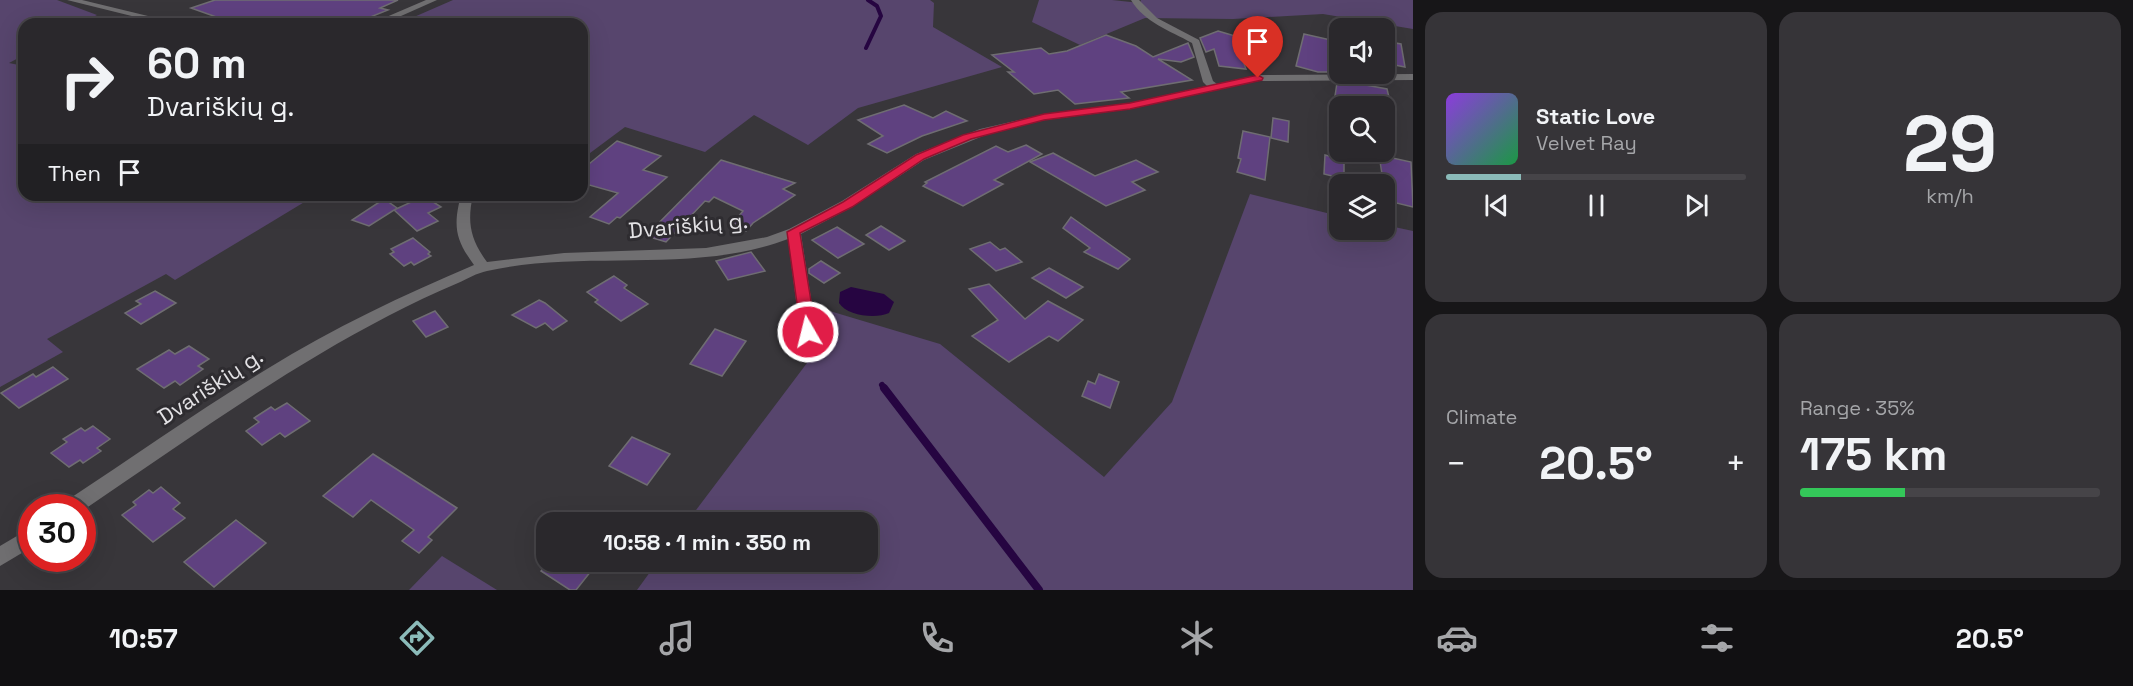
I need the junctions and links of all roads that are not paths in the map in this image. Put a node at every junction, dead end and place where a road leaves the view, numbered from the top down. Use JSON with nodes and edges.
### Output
{"nodes":[{"id":1,"x":71,"y":0,"type":"edge"},
{"id":2,"x":433,"y":0,"type":"edge"},
{"id":3,"x":1135,"y":0,"type":"edge"},
{"id":4,"x":150,"y":18,"type":"edge"},
{"id":5,"x":390,"y":18,"type":"edge"},
{"id":6,"x":1413,"y":77,"type":"edge"},
{"id":7,"x":1213,"y":86,"type":"junction"},
{"id":8,"x":465,"y":201,"type":"edge"},
{"id":9,"x":794,"y":232,"type":"junction"},
{"id":10,"x":483,"y":267,"type":"junction"},
{"id":11,"x":808,"y":332,"type":"dead end"},
{"id":12,"x":92,"y":494,"type":"edge"},
{"id":13,"x":18,"y":545,"type":"edge"},
{"id":14,"x":0,"y":557,"type":"edge"}],
"edges":[{"from":1,"to":4,"type":"street"},
{"from":2,"to":5,"type":"street"},
{"from":3,"to":7,"type":"street"},
{"from":6,"to":7,"type":"street","name":"Dvariškių g."},
{"from":7,"to":9,"type":"street","name":"Dvariškių g."},
{"from":8,"to":10,"type":"street"},
{"from":9,"to":10,"type":"street","name":"Dvariškių g."},
{"from":9,"to":11,"type":"street"},
{"from":10,"to":12,"type":"street","name":"Dvariškių g."},
{"from":13,"to":14,"type":"street"}]}
